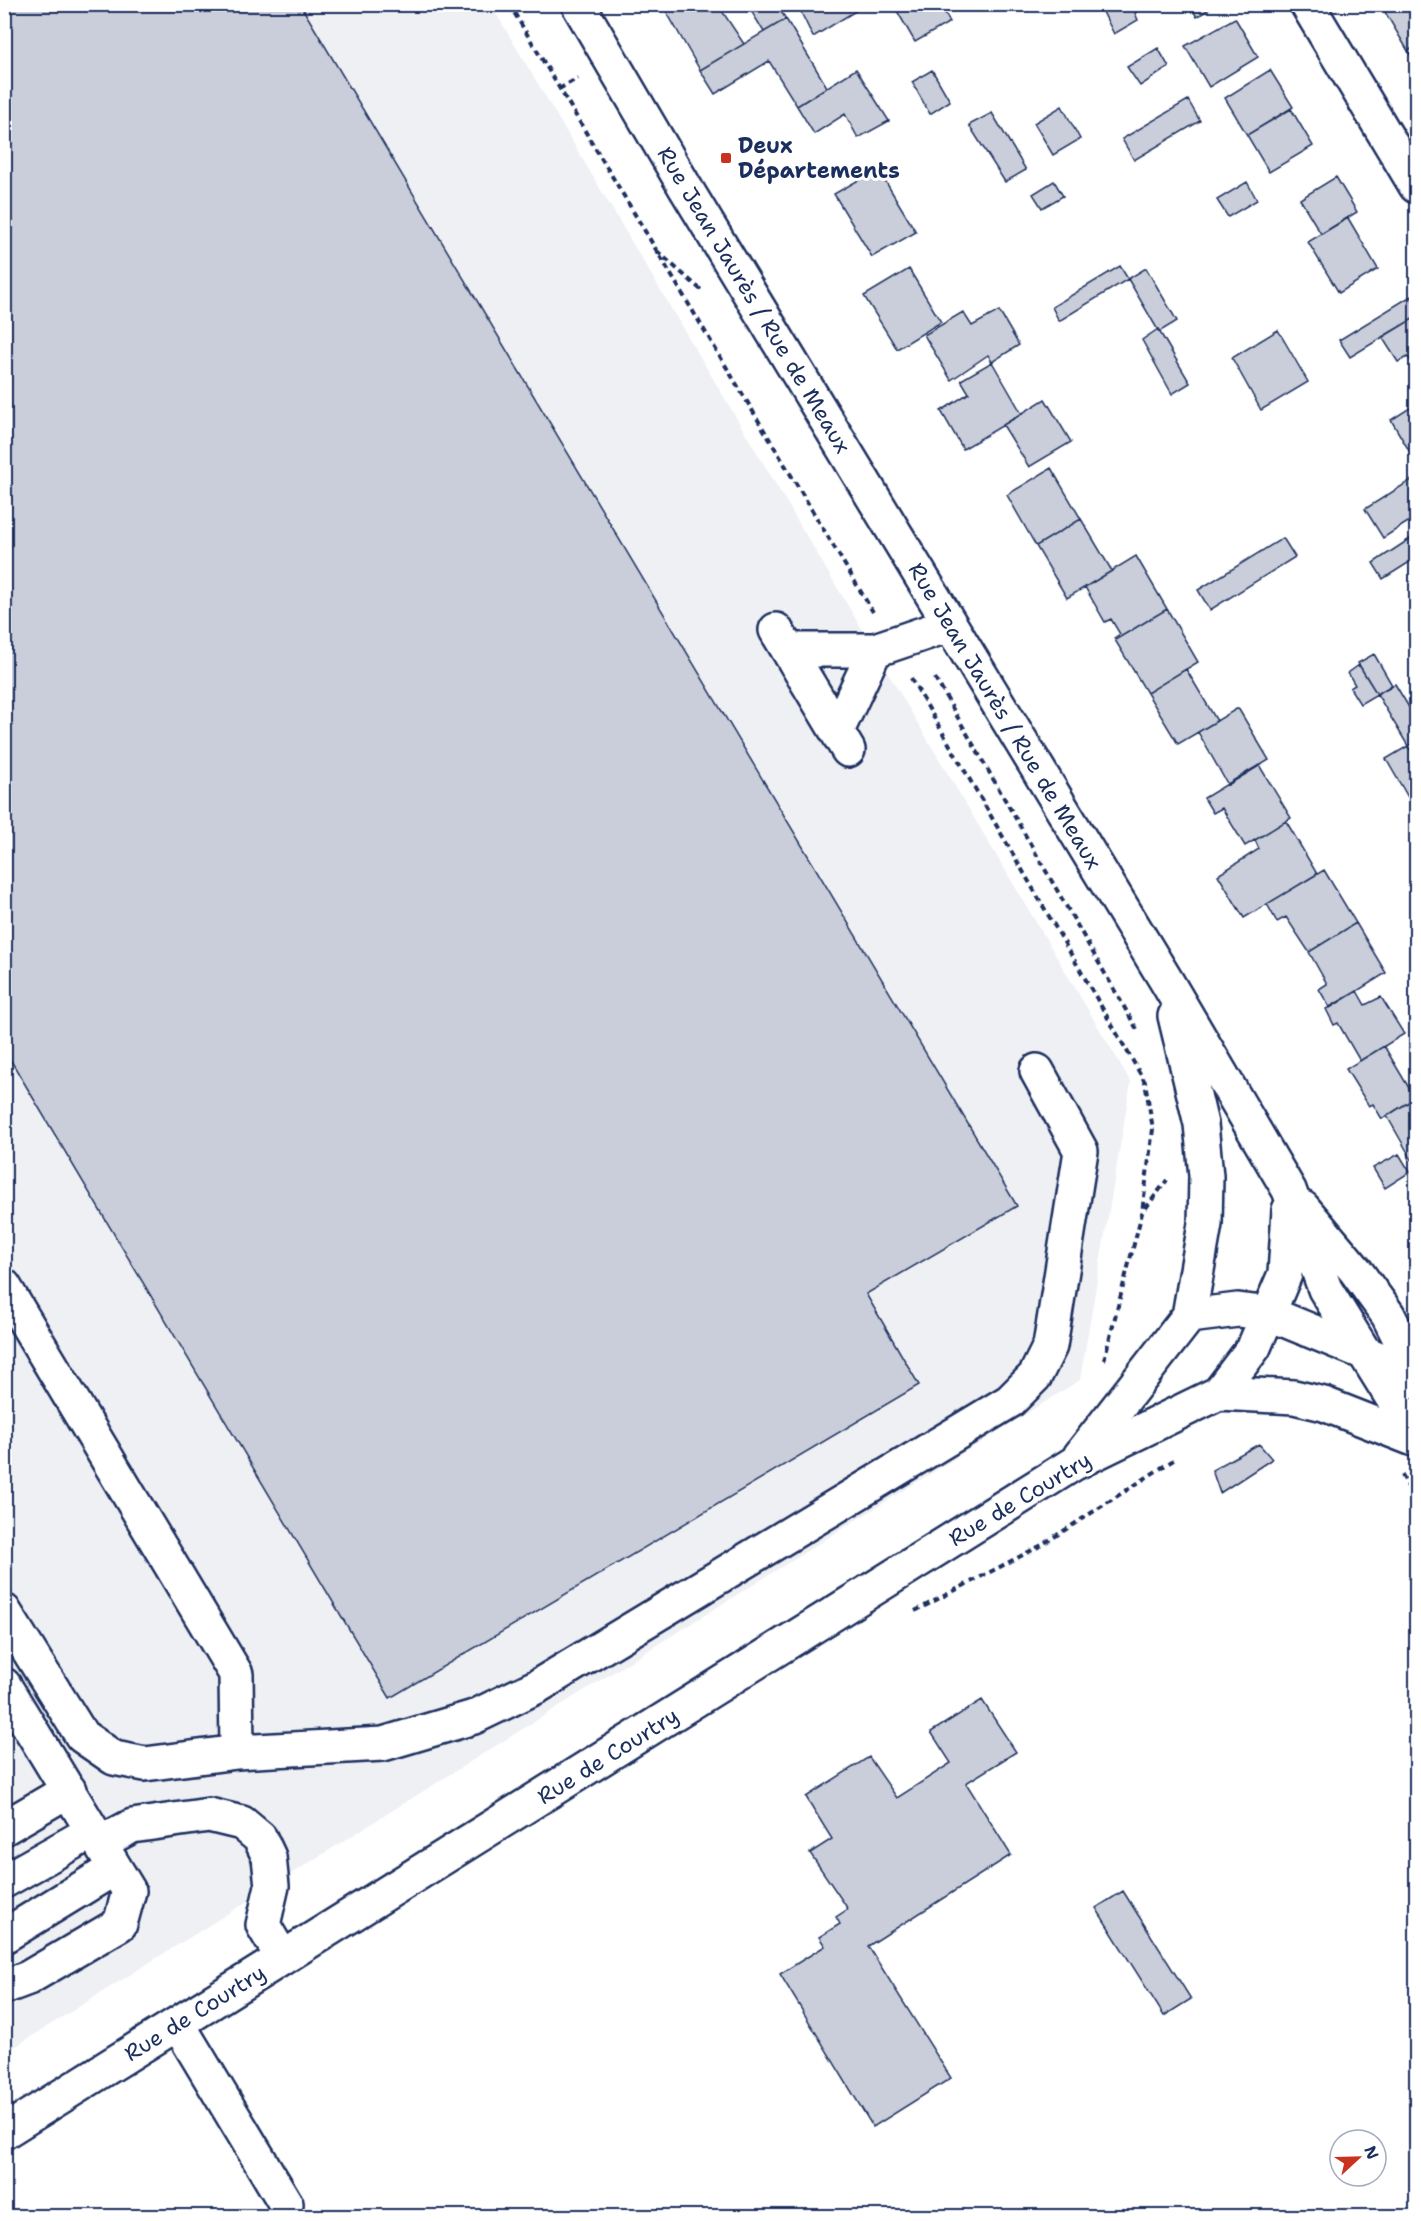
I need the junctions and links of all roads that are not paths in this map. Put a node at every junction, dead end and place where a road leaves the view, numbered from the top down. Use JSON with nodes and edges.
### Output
{"nodes":[{"id":1,"x":578,"y":4,"type":"edge"},
{"id":2,"x":1307,"y":4,"type":"edge"},
{"id":3,"x":1416,"y":186,"type":"edge"},
{"id":4,"x":950,"y":625,"type":"junction"},
{"id":5,"x":874,"y":650,"type":"junction"},
{"id":6,"x":1167,"y":982,"type":"junction"},
{"id":7,"x":1037,"y":1071,"type":"dead end"},
{"id":8,"x":1289,"y":1190,"type":"junction"},
{"id":9,"x":4,"y":1286,"type":"edge"},
{"id":10,"x":1270,"y":1314,"type":"junction"},
{"id":11,"x":1189,"y":1316,"type":"junction"},
{"id":12,"x":1362,"y":1350,"type":"junction"},
{"id":13,"x":1416,"y":1371,"type":"edge"},
{"id":14,"x":1416,"y":1382,"type":"edge"},
{"id":15,"x":1219,"y":1394,"type":"junction"},
{"id":16,"x":1416,"y":1438,"type":"edge"},
{"id":17,"x":1073,"y":1464,"type":"junction"},
{"id":18,"x":4,"y":1611,"type":"edge"},
{"id":19,"x":4,"y":1685,"type":"edge"},
{"id":20,"x":237,"y":1752,"type":"junction"},
{"id":21,"x":69,"y":1790,"type":"junction"},
{"id":22,"x":4,"y":1828,"type":"edge"},
{"id":23,"x":103,"y":1848,"type":"junction"},
{"id":24,"x":4,"y":1881,"type":"edge"},
{"id":25,"x":4,"y":1936,"type":"edge"},
{"id":26,"x":282,"y":1957,"type":"junction"},
{"id":27,"x":12,"y":1988,"type":"edge"},
{"id":28,"x":178,"y":2024,"type":"junction"},
{"id":29,"x":4,"y":2132,"type":"edge"},
{"id":30,"x":286,"y":2204,"type":"dead end"}],
"edges":[{"from":1,"to":4,"type":"main road","name":"Rue Jean Jaurès / Rue de Meaux"},
{"from":2,"to":3,"type":"main road"},
{"from":4,"to":5,"type":"main road"},
{"from":4,"to":6,"type":"main road","name":"Rue Jean Jaurès / Rue de Meaux"},
{"from":5,"to":5,"type":"main road"},
{"from":6,"to":8,"type":"main road","name":"Rue Jean Jaurès / Rue de Meaux"},
{"from":6,"to":11,"type":"main road"},
{"from":7,"to":20,"type":"main road"},
{"from":8,"to":10,"type":"main road","name":"Rue de Courtry"},
{"from":8,"to":12,"type":"main road","name":"Rue Jean Jaurès / Rue de Meaux"},
{"from":8,"to":13,"type":"main road"},
{"from":9,"to":20,"type":"main road"},
{"from":10,"to":11,"type":"main road"},
{"from":10,"to":12,"type":"main road"},
{"from":10,"to":15,"type":"main road","name":"Rue de Courtry"},
{"from":11,"to":17,"type":"main road"},
{"from":12,"to":14,"type":"main road"},
{"from":12,"to":16,"type":"main road","name":"Rue Jean Jaurès / Rue de Meaux"},
{"from":15,"to":16,"type":"main road","name":"Rue de Courtry"},
{"from":15,"to":17,"type":"main road","name":"Rue de Courtry"},
{"from":17,"to":26,"type":"main road","name":"Rue de Courtry"},
{"from":18,"to":20,"type":"main road"},
{"from":19,"to":21,"type":"main road"},
{"from":21,"to":22,"type":"main road"},
{"from":21,"to":23,"type":"main road"},
{"from":23,"to":24,"type":"main road"},
{"from":23,"to":25,"type":"main road"},
{"from":23,"to":26,"type":"main road"},
{"from":23,"to":27,"type":"main road"},
{"from":26,"to":28,"type":"main road","name":"Rue de Courtry"},
{"from":28,"to":29,"type":"main road","name":"Rue de Courtry"},
{"from":28,"to":30,"type":"main road"}]}
